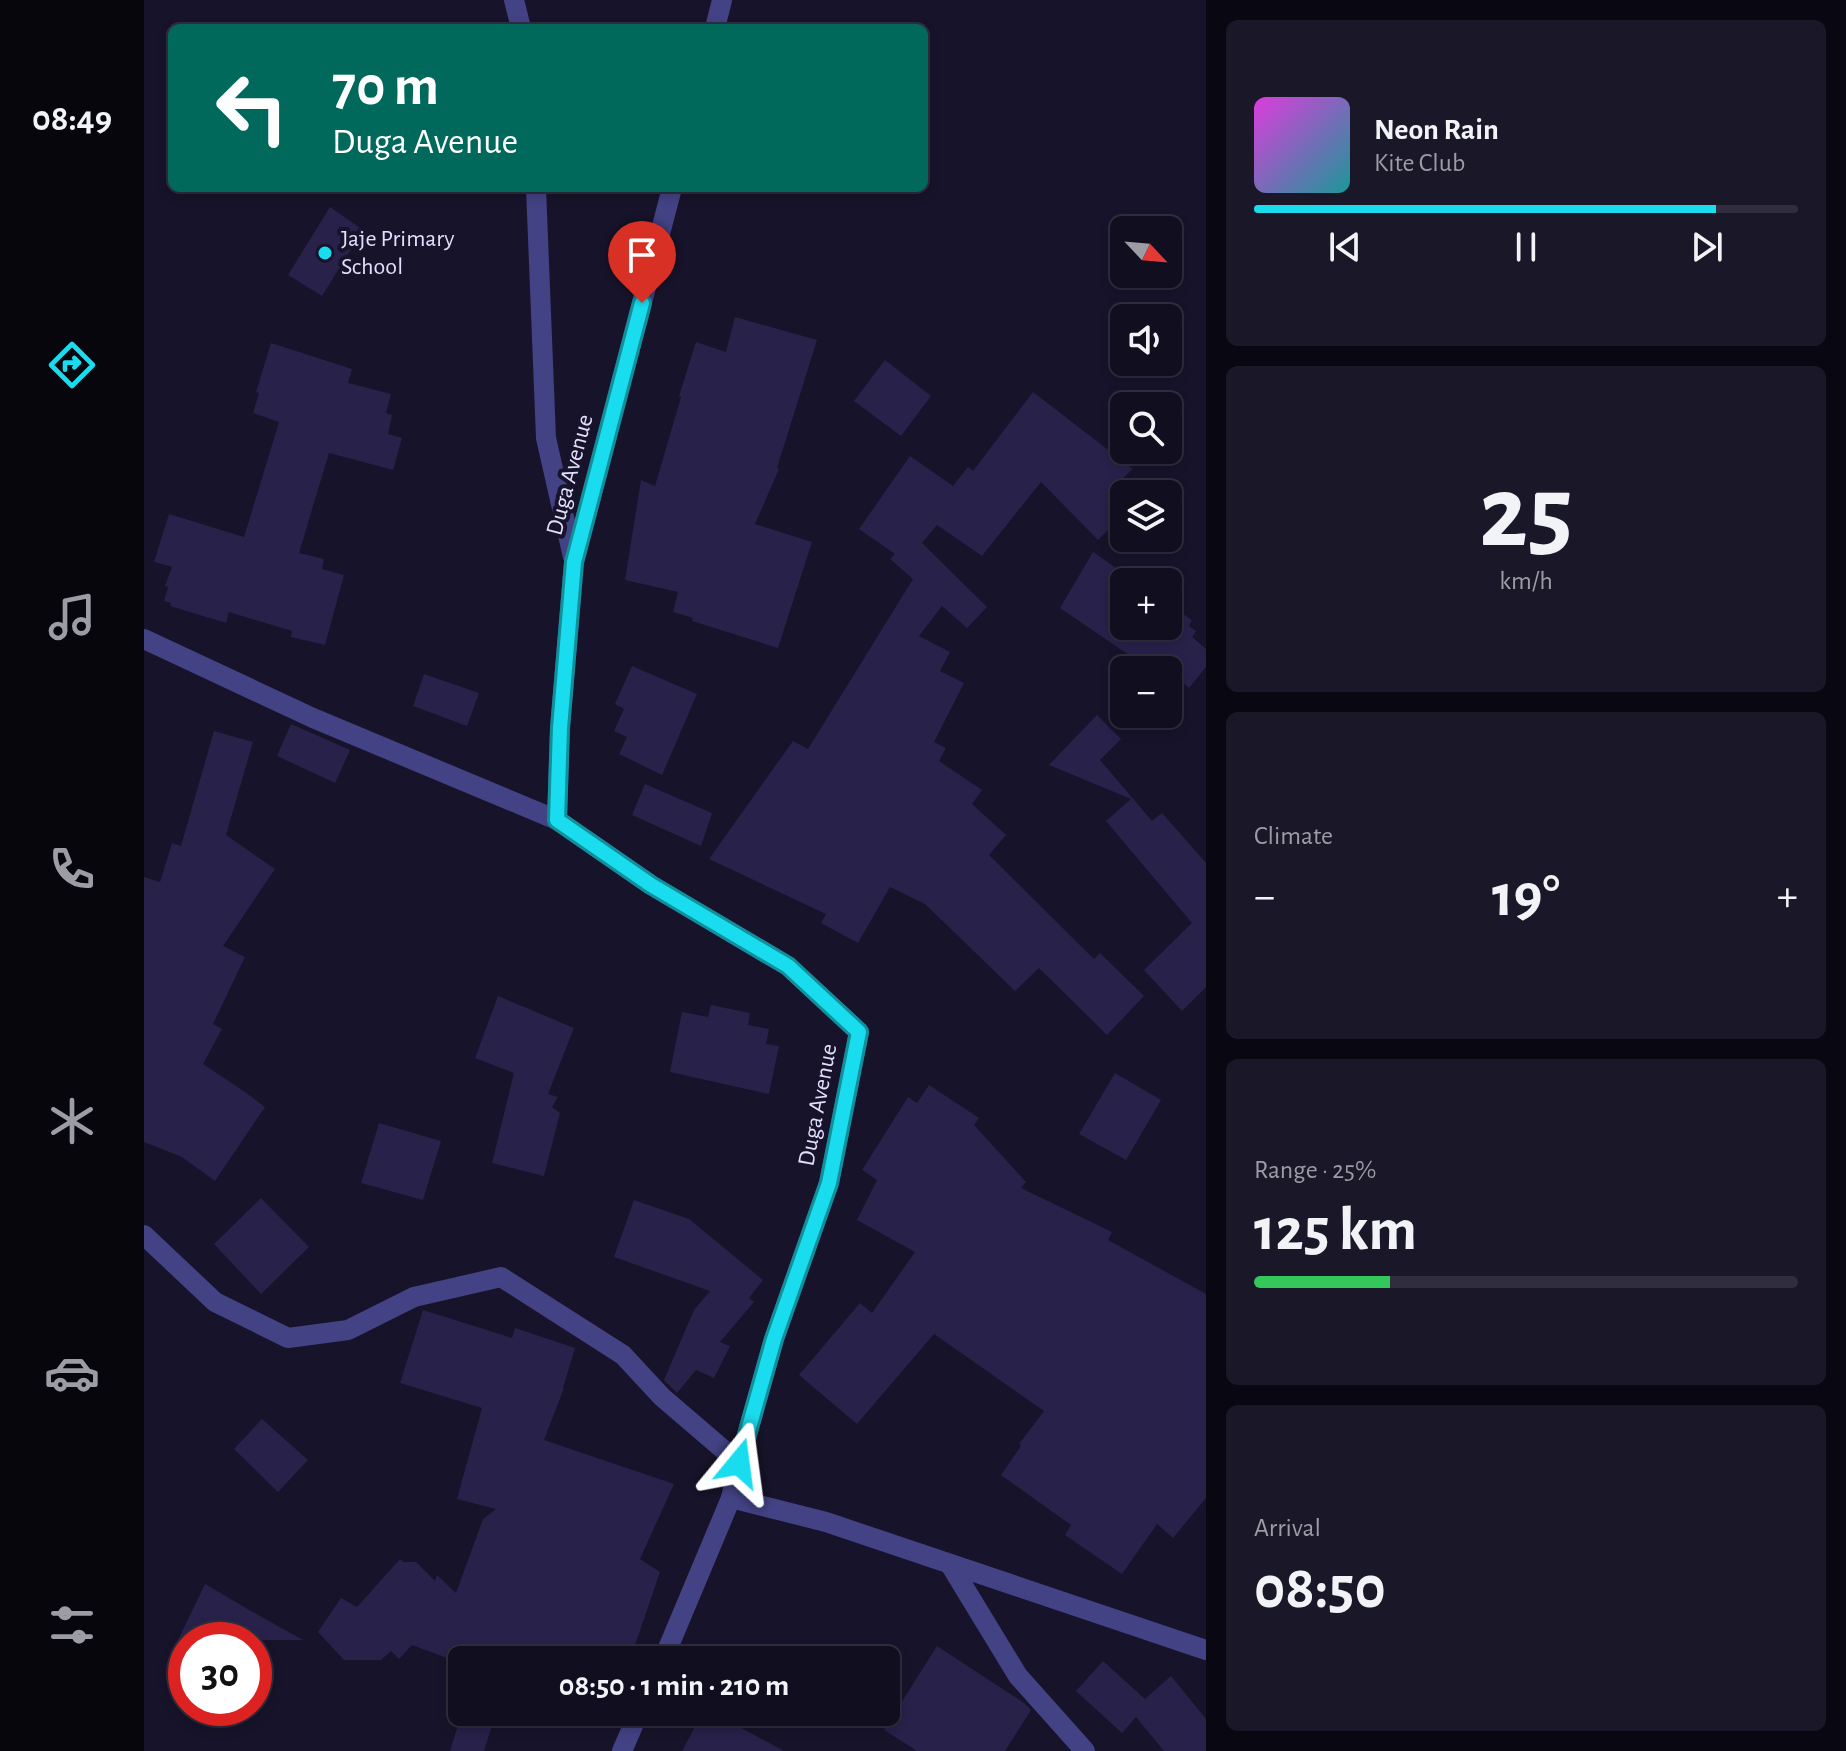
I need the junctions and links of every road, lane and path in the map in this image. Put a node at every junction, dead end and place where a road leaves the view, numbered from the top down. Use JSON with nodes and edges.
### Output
{"nodes":[{"id":1,"x":514,"y":0,"type":"edge"},
{"id":2,"x":722,"y":0,"type":"edge"},
{"id":3,"x":520,"y":24,"type":"edge"},
{"id":4,"x":716,"y":24,"type":"edge"},
{"id":5,"x":536,"y":192,"type":"edge"},
{"id":6,"x":671,"y":192,"type":"edge"},
{"id":7,"x":574,"y":562,"type":"junction"},
{"id":8,"x":144,"y":639,"type":"edge"},
{"id":9,"x":557,"y":820,"type":"junction"},
{"id":10,"x":144,"y":1235,"type":"edge"},
{"id":11,"x":739,"y":1463,"type":"junction"},
{"id":12,"x":731,"y":1498,"type":"junction"},
{"id":13,"x":951,"y":1566,"type":"junction"},
{"id":14,"x":669,"y":1646,"type":"edge"},
{"id":15,"x":1206,"y":1650,"type":"edge"},
{"id":16,"x":633,"y":1726,"type":"edge"},
{"id":17,"x":622,"y":1751,"type":"edge"},
{"id":18,"x":1085,"y":1751,"type":"edge"}],
"edges":[{"from":1,"to":3,"type":"street"},
{"from":2,"to":4,"type":"street"},
{"from":5,"to":7,"type":"street"},
{"from":6,"to":7,"type":"street","name":"Duga Avenue"},
{"from":7,"to":9,"type":"street","name":"Duga Avenue"},
{"from":8,"to":9,"type":"street"},
{"from":9,"to":11,"type":"street","name":"Duga Avenue"},
{"from":10,"to":11,"type":"street"},
{"from":11,"to":12,"type":"street","name":"Duga Avenue"},
{"from":12,"to":13,"type":"street"},
{"from":12,"to":14,"type":"street","name":"Duga Avenue"},
{"from":13,"to":15,"type":"street"},
{"from":13,"to":18,"type":"street"},
{"from":16,"to":17,"type":"street"}]}
